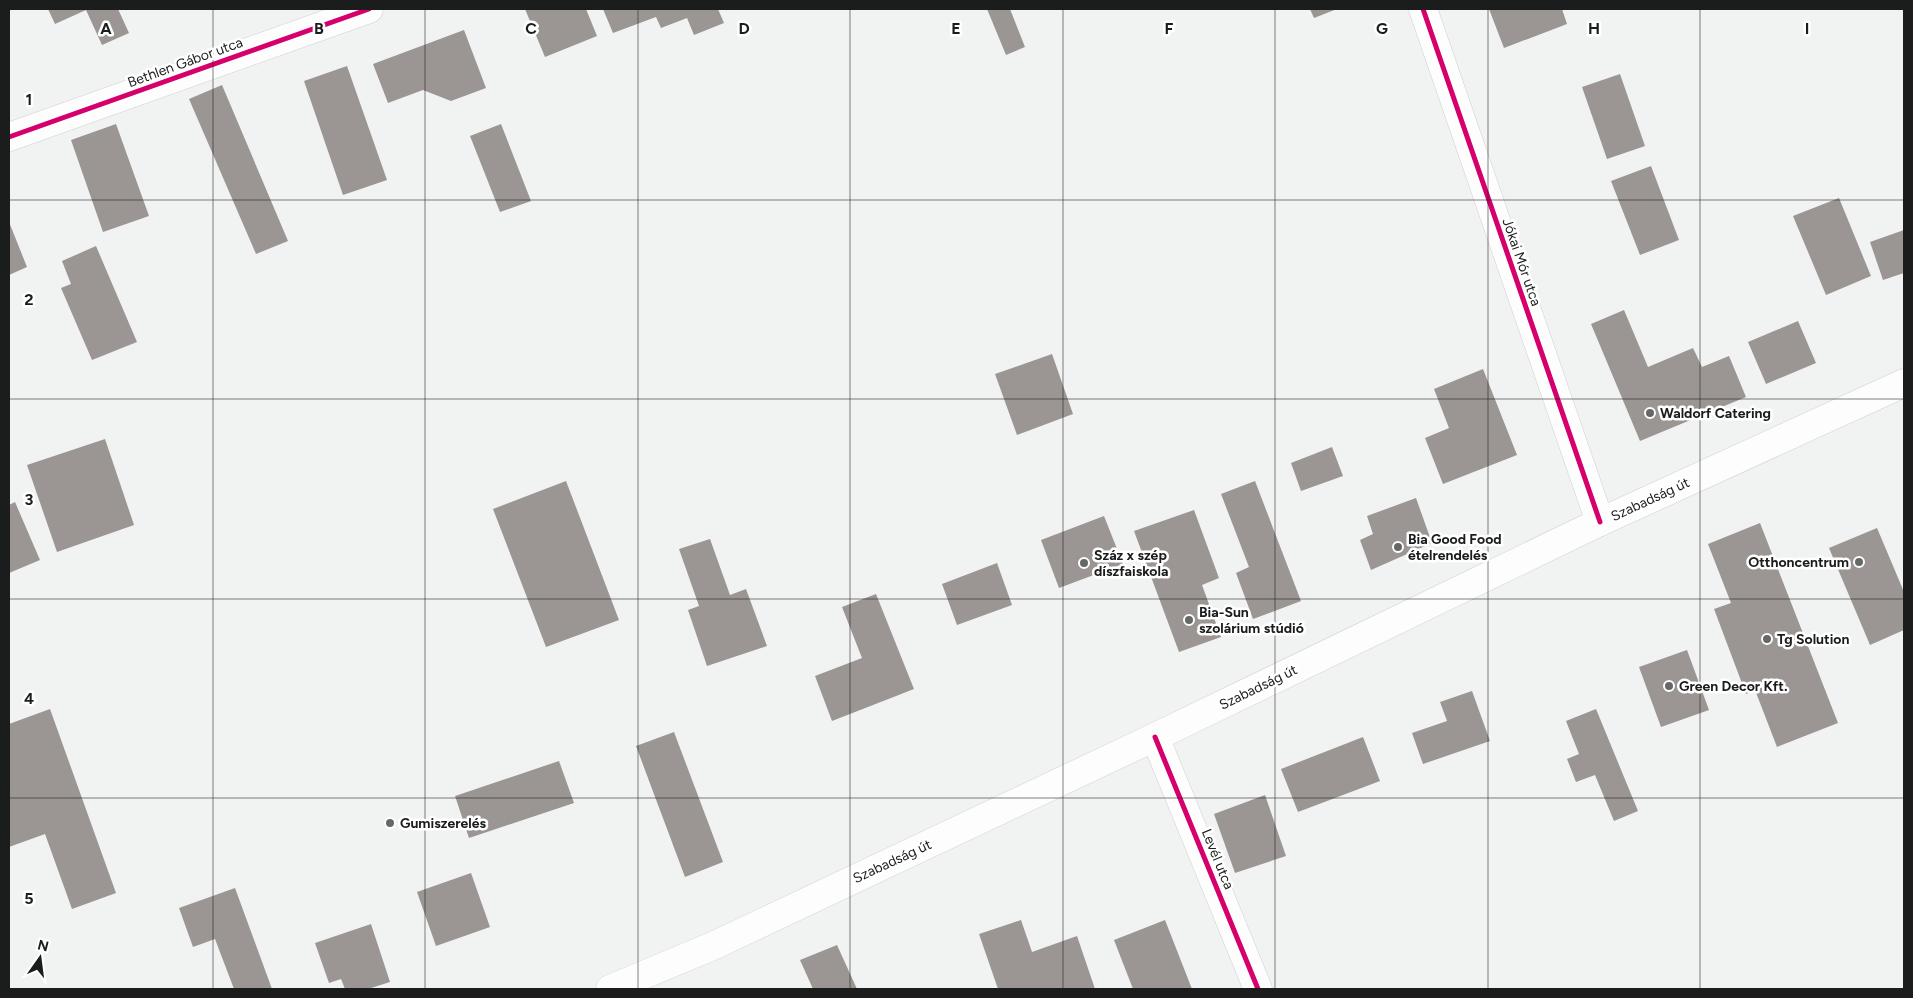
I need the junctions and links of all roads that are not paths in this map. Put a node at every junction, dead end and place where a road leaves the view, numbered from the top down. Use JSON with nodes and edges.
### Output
{"nodes":[{"id":1,"x":369,"y":9,"type":"edge"},
{"id":2,"x":1423,"y":9,"type":"edge"},
{"id":3,"x":9,"y":137,"type":"edge"},
{"id":4,"x":1904,"y":383,"type":"edge"},
{"id":5,"x":1600,"y":522,"type":"junction"},
{"id":6,"x":1156,"y":737,"type":"junction"},
{"id":7,"x":610,"y":989,"type":"edge"},
{"id":8,"x":1258,"y":989,"type":"edge"}],
"edges":[{"from":1,"to":3,"type":"main road","name":"Bethlen Gábor utca"},
{"from":2,"to":5,"type":"main road","name":"Jókai Mór utca"},
{"from":4,"to":5,"type":"main road","name":"Szabadság út"},
{"from":5,"to":6,"type":"main road","name":"Szabadság út"},
{"from":6,"to":7,"type":"main road","name":"Szabadság út"},
{"from":6,"to":8,"type":"main road","name":"Levél utca"}]}
